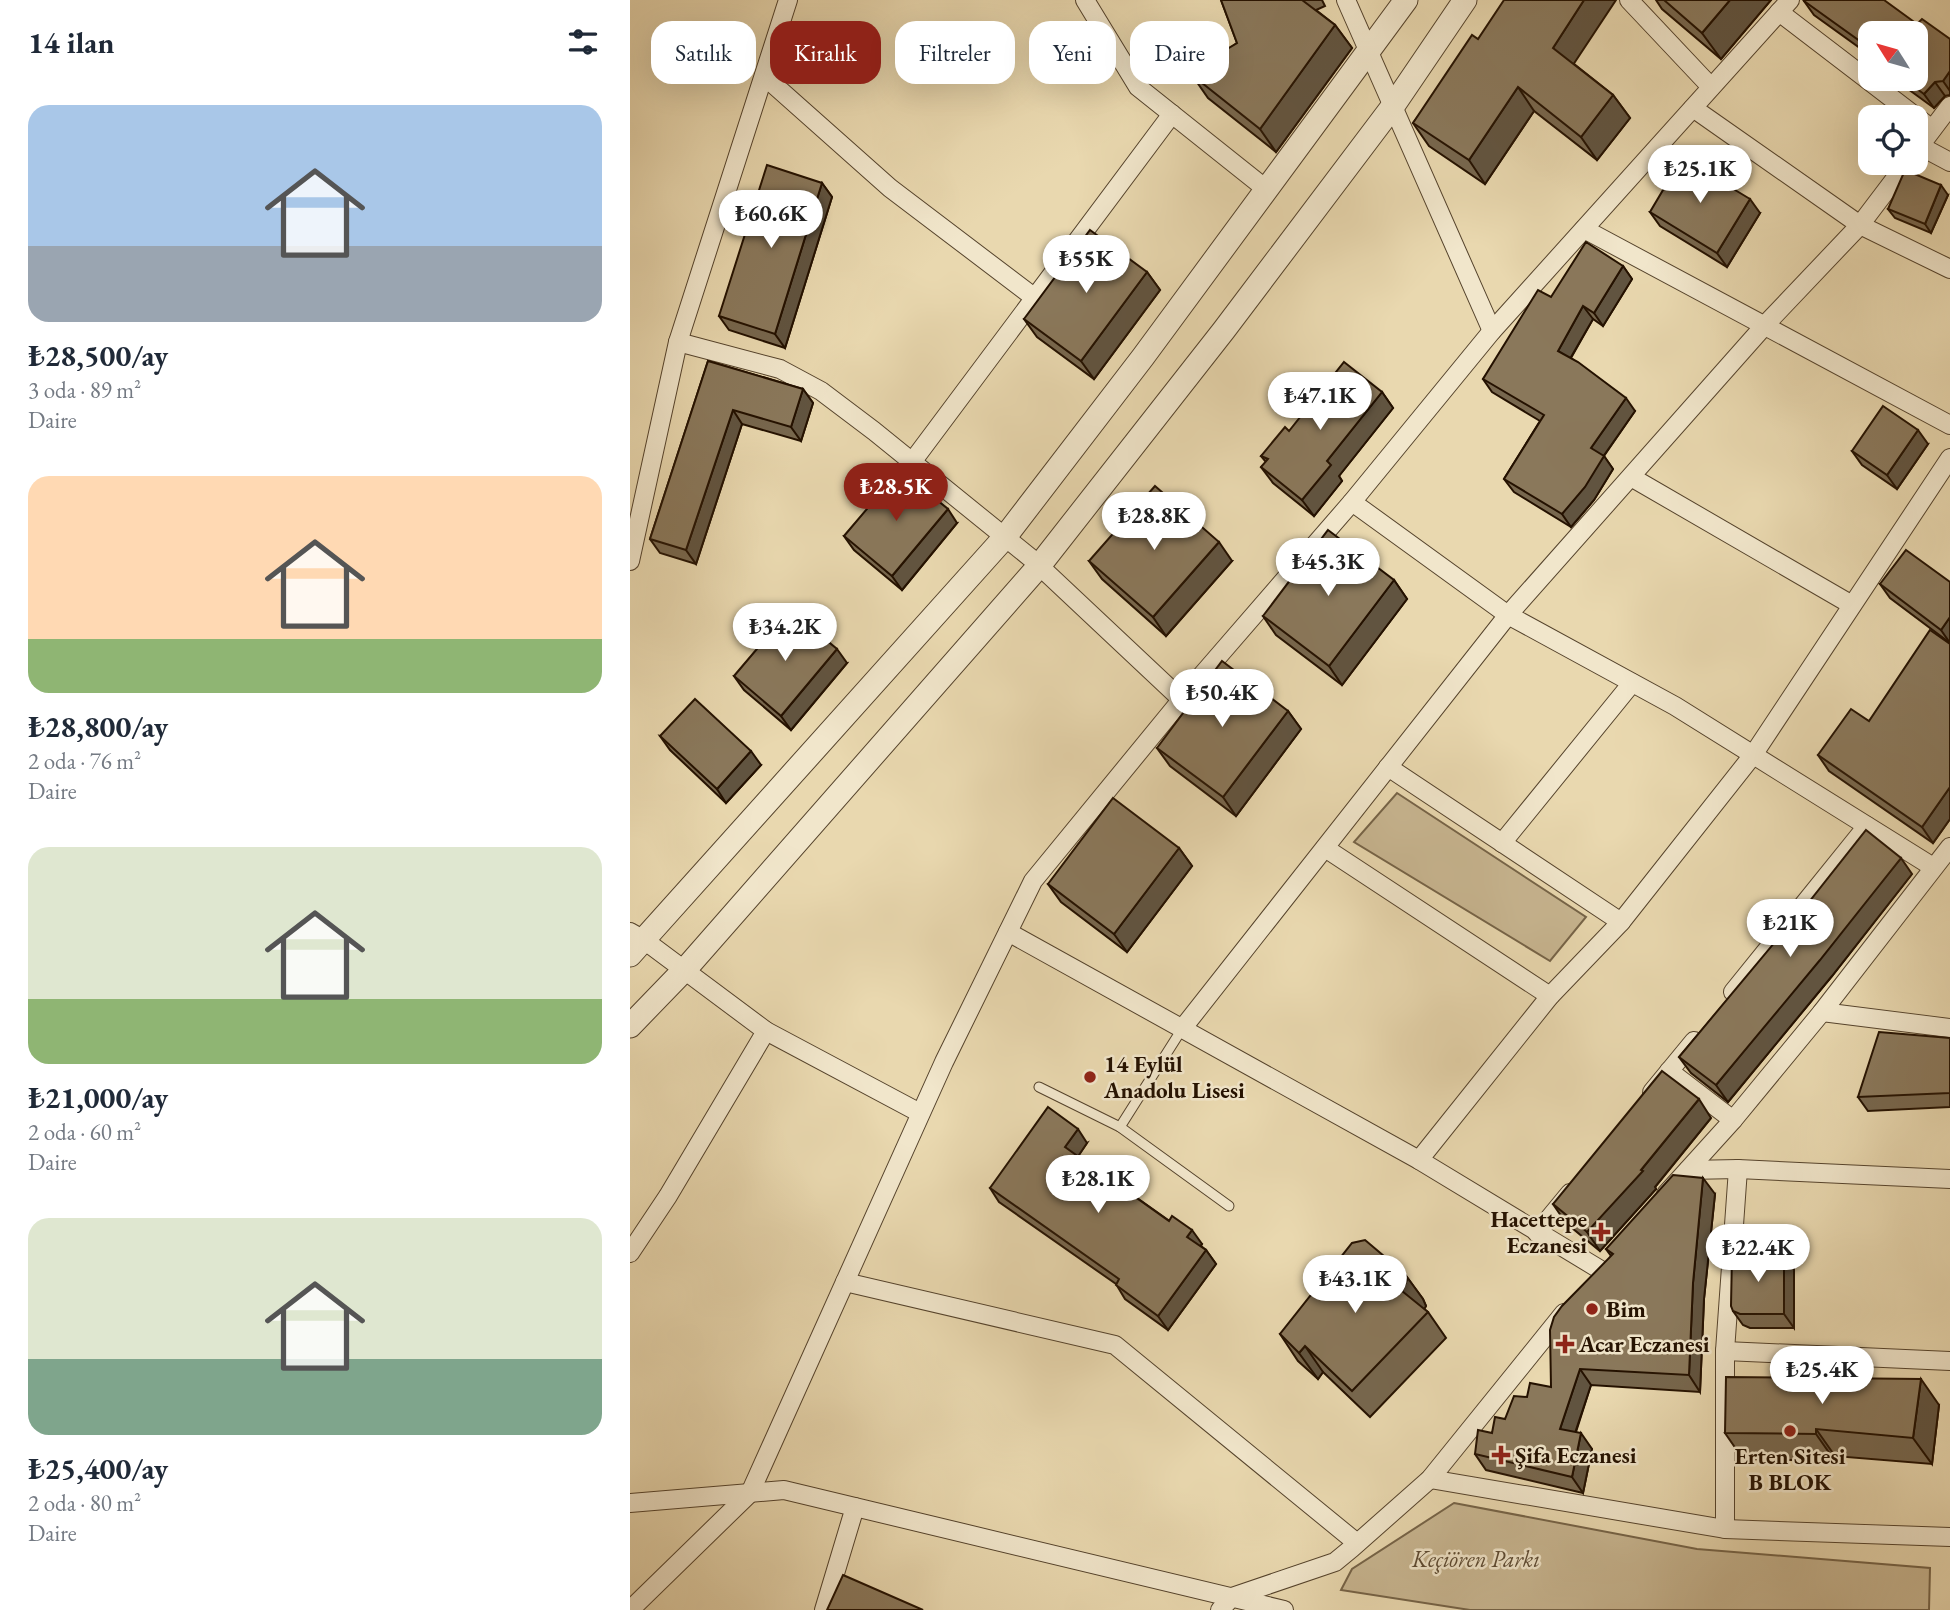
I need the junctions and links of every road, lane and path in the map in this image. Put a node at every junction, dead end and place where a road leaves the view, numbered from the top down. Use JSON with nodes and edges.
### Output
{"nodes":[{"id":1,"x":788,"y":0,"type":"edge"},
{"id":2,"x":1085,"y":0,"type":"edge"},
{"id":3,"x":1346,"y":0,"type":"edge"},
{"id":4,"x":1406,"y":0,"type":"edge"},
{"id":5,"x":1465,"y":0,"type":"edge"},
{"id":6,"x":1629,"y":0,"type":"edge"},
{"id":7,"x":1785,"y":6,"type":"edge"},
{"id":8,"x":1368,"y":50,"type":"junction"},
{"id":9,"x":764,"y":76,"type":"junction"},
{"id":10,"x":1712,"y":88,"type":"junction"},
{"id":11,"x":1393,"y":106,"type":"junction"},
{"id":12,"x":1950,"y":106,"type":"edge"},
{"id":13,"x":1693,"y":108,"type":"junction"},
{"id":14,"x":1172,"y":114,"type":"junction"},
{"id":15,"x":1932,"y":129,"type":"junction"},
{"id":16,"x":1928,"y":134,"type":"edge"},
{"id":17,"x":1928,"y":152,"type":"edge"},
{"id":18,"x":1950,"y":162,"type":"edge"},
{"id":19,"x":1898,"y":175,"type":"edge"},
{"id":20,"x":1266,"y":189,"type":"junction"},
{"id":21,"x":1860,"y":225,"type":"junction"},
{"id":22,"x":1584,"y":229,"type":"junction"},
{"id":23,"x":1950,"y":269,"type":"edge"},
{"id":24,"x":1035,"y":298,"type":"junction"},
{"id":25,"x":1765,"y":325,"type":"junction"},
{"id":26,"x":1492,"y":331,"type":"junction"},
{"id":27,"x":678,"y":342,"type":"junction"},
{"id":28,"x":1950,"y":425,"type":"edge"},
{"id":29,"x":1950,"y":458,"type":"edge"},
{"id":30,"x":912,"y":462,"type":"junction"},
{"id":31,"x":1631,"y":477,"type":"junction"},
{"id":32,"x":1352,"y":502,"type":"junction"},
{"id":33,"x":1005,"y":537,"type":"junction"},
{"id":34,"x":630,"y":561,"type":"edge"},
{"id":35,"x":1039,"y":566,"type":"junction"},
{"id":36,"x":1852,"y":605,"type":"junction"},
{"id":37,"x":1508,"y":615,"type":"junction"},
{"id":38,"x":1632,"y":683,"type":"junction"},
{"id":39,"x":1182,"y":699,"type":"junction"},
{"id":40,"x":1753,"y":755,"type":"junction"},
{"id":41,"x":1388,"y":768,"type":"junction"},
{"id":42,"x":1867,"y":825,"type":"junction"},
{"id":43,"x":1502,"y":843,"type":"junction"},
{"id":44,"x":1950,"y":847,"type":"edge"},
{"id":45,"x":1325,"y":848,"type":"junction"},
{"id":46,"x":1933,"y":867,"type":"junction"},
{"id":47,"x":1621,"y":922,"type":"junction"},
{"id":48,"x":1008,"y":932,"type":"junction"},
{"id":49,"x":635,"y":942,"type":"edge"},
{"id":50,"x":684,"y":970,"type":"junction"},
{"id":51,"x":1550,"y":996,"type":"junction"},
{"id":52,"x":1721,"y":1007,"type":"edge"},
{"id":53,"x":1822,"y":1012,"type":"junction"},
{"id":54,"x":630,"y":1026,"type":"edge"},
{"id":55,"x":1182,"y":1028,"type":"junction"},
{"id":56,"x":1704,"y":1028,"type":"edge"},
{"id":57,"x":1950,"y":1028,"type":"edge"},
{"id":58,"x":766,"y":1031,"type":"junction"},
{"id":59,"x":1670,"y":1071,"type":"junction"},
{"id":60,"x":1038,"y":1087,"type":"dead end"},
{"id":61,"x":1643,"y":1104,"type":"edge"},
{"id":62,"x":920,"y":1113,"type":"junction"},
{"id":63,"x":1733,"y":1120,"type":"junction"},
{"id":64,"x":1120,"y":1127,"type":"junction"},
{"id":65,"x":1419,"y":1160,"type":"junction"},
{"id":66,"x":1738,"y":1169,"type":"junction"},
{"id":67,"x":1688,"y":1170,"type":"junction"},
{"id":68,"x":1581,"y":1179,"type":"edge"},
{"id":69,"x":1950,"y":1179,"type":"edge"},
{"id":70,"x":1229,"y":1206,"type":"dead end"},
{"id":71,"x":1653,"y":1209,"type":"edge"},
{"id":72,"x":1537,"y":1233,"type":"junction"},
{"id":73,"x":630,"y":1252,"type":"edge"},
{"id":74,"x":1599,"y":1269,"type":"edge"},
{"id":75,"x":845,"y":1282,"type":"junction"},
{"id":76,"x":1574,"y":1301,"type":"edge"},
{"id":77,"x":1726,"y":1351,"type":"junction"},
{"id":78,"x":1950,"y":1361,"type":"edge"},
{"id":79,"x":1430,"y":1479,"type":"junction"},
{"id":80,"x":750,"y":1493,"type":"junction"},
{"id":81,"x":630,"y":1503,"type":"edge"},
{"id":82,"x":855,"y":1507,"type":"junction"},
{"id":83,"x":1725,"y":1529,"type":"junction"},
{"id":84,"x":1950,"y":1537,"type":"edge"},
{"id":85,"x":1357,"y":1543,"type":"junction"},
{"id":86,"x":1226,"y":1603,"type":"edge"},
{"id":87,"x":630,"y":1610,"type":"edge"},
{"id":88,"x":824,"y":1610,"type":"edge"},
{"id":89,"x":1284,"y":1610,"type":"edge"}],
"edges":[{"from":1,"to":9,"type":"street"},
{"from":2,"to":14,"type":"street"},
{"from":3,"to":8,"type":"street"},
{"from":4,"to":8,"type":"street"},
{"from":5,"to":11,"type":"street"},
{"from":6,"to":10,"type":"street"},
{"from":7,"to":10,"type":"street"},
{"from":7,"to":15,"type":"street"},
{"from":8,"to":11,"type":"street"},
{"from":8,"to":20,"type":"street"},
{"from":9,"to":24,"type":"street"},
{"from":9,"to":27,"type":"street"},
{"from":10,"to":13,"type":"street"},
{"from":11,"to":26,"type":"street"},
{"from":11,"to":35,"type":"street"},
{"from":12,"to":15,"type":"street"},
{"from":13,"to":21,"type":"street"},
{"from":13,"to":22,"type":"street"},
{"from":14,"to":20,"type":"street"},
{"from":14,"to":24,"type":"street"},
{"from":15,"to":16,"type":"street"},
{"from":17,"to":18,"type":"street"},
{"from":19,"to":21,"type":"street"},
{"from":20,"to":33,"type":"street"},
{"from":21,"to":23,"type":"street"},
{"from":21,"to":25,"type":"street"},
{"from":22,"to":25,"type":"street"},
{"from":22,"to":26,"type":"street"},
{"from":24,"to":30,"type":"street"},
{"from":25,"to":28,"type":"street"},
{"from":25,"to":31,"type":"street"},
{"from":26,"to":32,"type":"street"},
{"from":27,"to":30,"type":"street"},
{"from":27,"to":34,"type":"street"},
{"from":29,"to":36,"type":"street"},
{"from":30,"to":33,"type":"street"},
{"from":31,"to":36,"type":"street"},
{"from":31,"to":37,"type":"street"},
{"from":32,"to":37,"type":"street"},
{"from":32,"to":39,"type":"street"},
{"from":33,"to":35,"type":"street"},
{"from":33,"to":49,"type":"street"},
{"from":35,"to":39,"type":"street"},
{"from":35,"to":50,"type":"street"},
{"from":36,"to":40,"type":"street"},
{"from":37,"to":38,"type":"street"},
{"from":37,"to":41,"type":"street"},
{"from":38,"to":40,"type":"street"},
{"from":38,"to":43,"type":"street"},
{"from":39,"to":48,"type":"street"},
{"from":40,"to":42,"type":"street"},
{"from":40,"to":47,"type":"street"},
{"from":41,"to":43,"type":"street"},
{"from":41,"to":45,"type":"street"},
{"from":42,"to":46,"type":"street"},
{"from":42,"to":52,"type":"street"},
{"from":43,"to":47,"type":"street"},
{"from":44,"to":46,"type":"street"},
{"from":45,"to":51,"type":"street"},
{"from":45,"to":55,"type":"street"},
{"from":46,"to":53,"type":"street"},
{"from":47,"to":51,"type":"street"},
{"from":48,"to":55,"type":"street"},
{"from":48,"to":62,"type":"street"},
{"from":49,"to":50,"type":"street"},
{"from":50,"to":54,"type":"street"},
{"from":50,"to":58,"type":"street"},
{"from":51,"to":65,"type":"street"},
{"from":53,"to":57,"type":"street"},
{"from":53,"to":63,"type":"street"},
{"from":55,"to":64,"type":"lane"},
{"from":55,"to":65,"type":"street"},
{"from":56,"to":59,"type":"street"},
{"from":58,"to":62,"type":"street"},
{"from":58,"to":73,"type":"street"},
{"from":59,"to":61,"type":"street"},
{"from":59,"to":63,"type":"street"},
{"from":60,"to":64,"type":"lane"},
{"from":62,"to":75,"type":"street"},
{"from":63,"to":67,"type":"street"},
{"from":64,"to":70,"type":"lane"},
{"from":65,"to":72,"type":"street"},
{"from":66,"to":67,"type":"street"},
{"from":66,"to":69,"type":"street"},
{"from":66,"to":77,"type":"street"},
{"from":67,"to":71,"type":"street"},
{"from":68,"to":72,"type":"street"},
{"from":72,"to":74,"type":"street"},
{"from":75,"to":80,"type":"street"},
{"from":75,"to":85,"type":"street"},
{"from":76,"to":79,"type":"street"},
{"from":77,"to":78,"type":"street"},
{"from":77,"to":83,"type":"street"},
{"from":79,"to":83,"type":"street"},
{"from":79,"to":85,"type":"street"},
{"from":80,"to":81,"type":"street"},
{"from":80,"to":82,"type":"street"},
{"from":80,"to":87,"type":"street"},
{"from":82,"to":86,"type":"street"},
{"from":82,"to":88,"type":"street"},
{"from":83,"to":84,"type":"street"},
{"from":85,"to":86,"type":"street"},
{"from":86,"to":89,"type":"street"}]}
